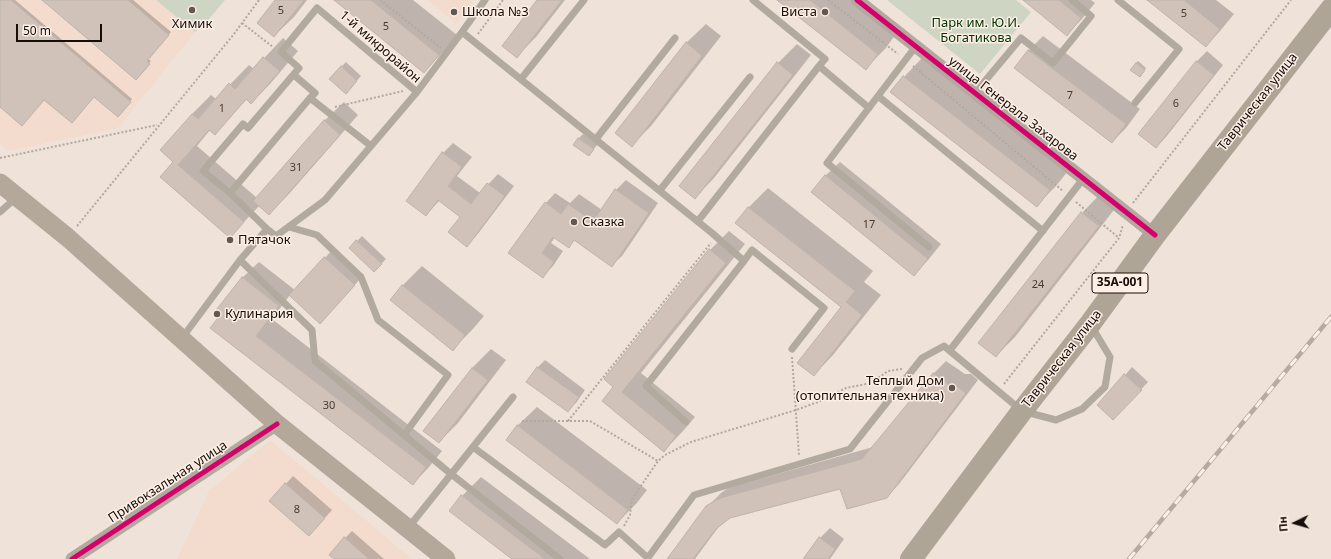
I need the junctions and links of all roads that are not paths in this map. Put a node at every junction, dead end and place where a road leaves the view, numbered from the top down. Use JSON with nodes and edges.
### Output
{"nodes":[{"id":1,"x":485,"y":0,"type":"edge"},
{"id":2,"x":584,"y":0,"type":"edge"},
{"id":3,"x":753,"y":0,"type":"edge"},
{"id":4,"x":857,"y":0,"type":"edge"},
{"id":5,"x":1072,"y":0,"type":"edge"},
{"id":6,"x":1118,"y":0,"type":"edge"},
{"id":7,"x":1331,"y":9,"type":"edge"},
{"id":8,"x":462,"y":32,"type":"junction"},
{"id":9,"x":675,"y":38,"type":"dead end"},
{"id":10,"x":916,"y":46,"type":"junction"},
{"id":11,"x":819,"y":66,"type":"junction"},
{"id":12,"x":294,"y":75,"type":"junction"},
{"id":13,"x":750,"y":78,"type":"dead end"},
{"id":14,"x":521,"y":79,"type":"junction"},
{"id":15,"x":415,"y":90,"type":"junction"},
{"id":16,"x":975,"y":93,"type":"junction"},
{"id":17,"x":878,"y":96,"type":"junction"},
{"id":18,"x":310,"y":98,"type":"junction"},
{"id":19,"x":1135,"y":103,"type":"dead end"},
{"id":20,"x":870,"y":108,"type":"junction"},
{"id":21,"x":596,"y":139,"type":"junction"},
{"id":22,"x":371,"y":146,"type":"junction"},
{"id":23,"x":1083,"y":179,"type":"junction"},
{"id":24,"x":0,"y":183,"type":"edge"},
{"id":25,"x":660,"y":190,"type":"junction"},
{"id":26,"x":230,"y":193,"type":"junction"},
{"id":27,"x":17,"y":197,"type":"junction"},
{"id":28,"x":0,"y":212,"type":"edge"},
{"id":29,"x":698,"y":221,"type":"junction"},
{"id":30,"x":289,"y":227,"type":"junction"},
{"id":31,"x":267,"y":228,"type":"junction"},
{"id":32,"x":1043,"y":231,"type":"junction"},
{"id":33,"x":1155,"y":235,"type":"junction"},
{"id":34,"x":929,"y":247,"type":"dead end"},
{"id":35,"x":240,"y":260,"type":"junction"},
{"id":36,"x":744,"y":261,"type":"junction"},
{"id":37,"x":1090,"y":324,"type":"junction"},
{"id":38,"x":182,"y":338,"type":"junction"},
{"id":39,"x":792,"y":349,"type":"road end"},
{"id":40,"x":950,"y":350,"type":"junction"},
{"id":41,"x":513,"y":397,"type":"dead end"},
{"id":42,"x":1022,"y":411,"type":"junction"},
{"id":43,"x":686,"y":422,"type":"dead end"},
{"id":44,"x":277,"y":424,"type":"junction"},
{"id":45,"x":404,"y":435,"type":"junction"},
{"id":46,"x":473,"y":447,"type":"junction"},
{"id":47,"x":451,"y":474,"type":"junction"},
{"id":48,"x":408,"y":528,"type":"junction"},
{"id":49,"x":648,"y":558,"type":"edge"},
{"id":50,"x":72,"y":559,"type":"edge"},
{"id":51,"x":446,"y":559,"type":"edge"},
{"id":52,"x":560,"y":559,"type":"edge"},
{"id":53,"x":911,"y":559,"type":"edge"}],
"edges":[{"from":1,"to":8,"type":"lane"},
{"from":2,"to":14,"type":"lane"},
{"from":3,"to":11,"type":"lane"},
{"from":4,"to":10,"type":"street","name":"улица Генерала Захарова"},
{"from":5,"to":16,"type":"lane"},
{"from":6,"to":19,"type":"lane"},
{"from":7,"to":33,"type":"highway","name":"Таврическая улица","number":"35А-001"},
{"from":8,"to":14,"type":"lane"},
{"from":8,"to":15,"type":"lane"},
{"from":9,"to":21,"type":"lane"},
{"from":10,"to":16,"type":"street","name":"улица Генерала Захарова"},
{"from":10,"to":17,"type":"lane"},
{"from":11,"to":20,"type":"lane"},
{"from":11,"to":29,"type":"lane"},
{"from":12,"to":15,"type":"lane","name":"1-й микрорайон"},
{"from":12,"to":18,"type":"lane"},
{"from":12,"to":26,"type":"lane"},
{"from":13,"to":25,"type":"lane"},
{"from":14,"to":21,"type":"lane"},
{"from":15,"to":22,"type":"lane","name":"1-й микрорайон"},
{"from":16,"to":23,"type":"street","name":"улица Генерала Захарова"},
{"from":17,"to":20,"type":"lane"},
{"from":17,"to":32,"type":"lane"},
{"from":18,"to":22,"type":"lane"},
{"from":18,"to":26,"type":"lane"},
{"from":20,"to":34,"type":"lane"},
{"from":21,"to":25,"type":"lane"},
{"from":22,"to":30,"type":"lane","name":"1-й микрорайон"},
{"from":23,"to":32,"type":"lane"},
{"from":23,"to":33,"type":"street","name":"улица Генерала Захарова"},
{"from":24,"to":27,"type":"main road"},
{"from":25,"to":29,"type":"lane"},
{"from":26,"to":31,"type":"lane"},
{"from":27,"to":28,"type":"lane"},
{"from":27,"to":38,"type":"main road"},
{"from":29,"to":36,"type":"lane"},
{"from":30,"to":31,"type":"lane","name":"1-й микрорайон"},
{"from":30,"to":45,"type":"lane"},
{"from":31,"to":35,"type":"lane"},
{"from":32,"to":40,"type":"lane"},
{"from":33,"to":37,"type":"highway","name":"Таврическая улица","number":"35А-001"},
{"from":35,"to":38,"type":"lane"},
{"from":35,"to":45,"type":"lane"},
{"from":36,"to":39,"type":"lane"},
{"from":36,"to":43,"type":"lane"},
{"from":37,"to":42,"type":"highway","name":"Таврическая улица","number":"35А-001"},
{"from":37,"to":42,"type":"lane"},
{"from":38,"to":44,"type":"main road"},
{"from":40,"to":42,"type":"lane"},
{"from":40,"to":49,"type":"lane"},
{"from":41,"to":46,"type":"lane"},
{"from":42,"to":53,"type":"highway","name":"Таврическая улица","number":"35А-001"},
{"from":44,"to":48,"type":"main road"},
{"from":44,"to":50,"type":"street","name":"Привокзальная улица"},
{"from":45,"to":47,"type":"lane"},
{"from":46,"to":47,"type":"lane"},
{"from":46,"to":49,"type":"lane"},
{"from":47,"to":48,"type":"lane"},
{"from":47,"to":52,"type":"lane"},
{"from":48,"to":51,"type":"main road"}]}
